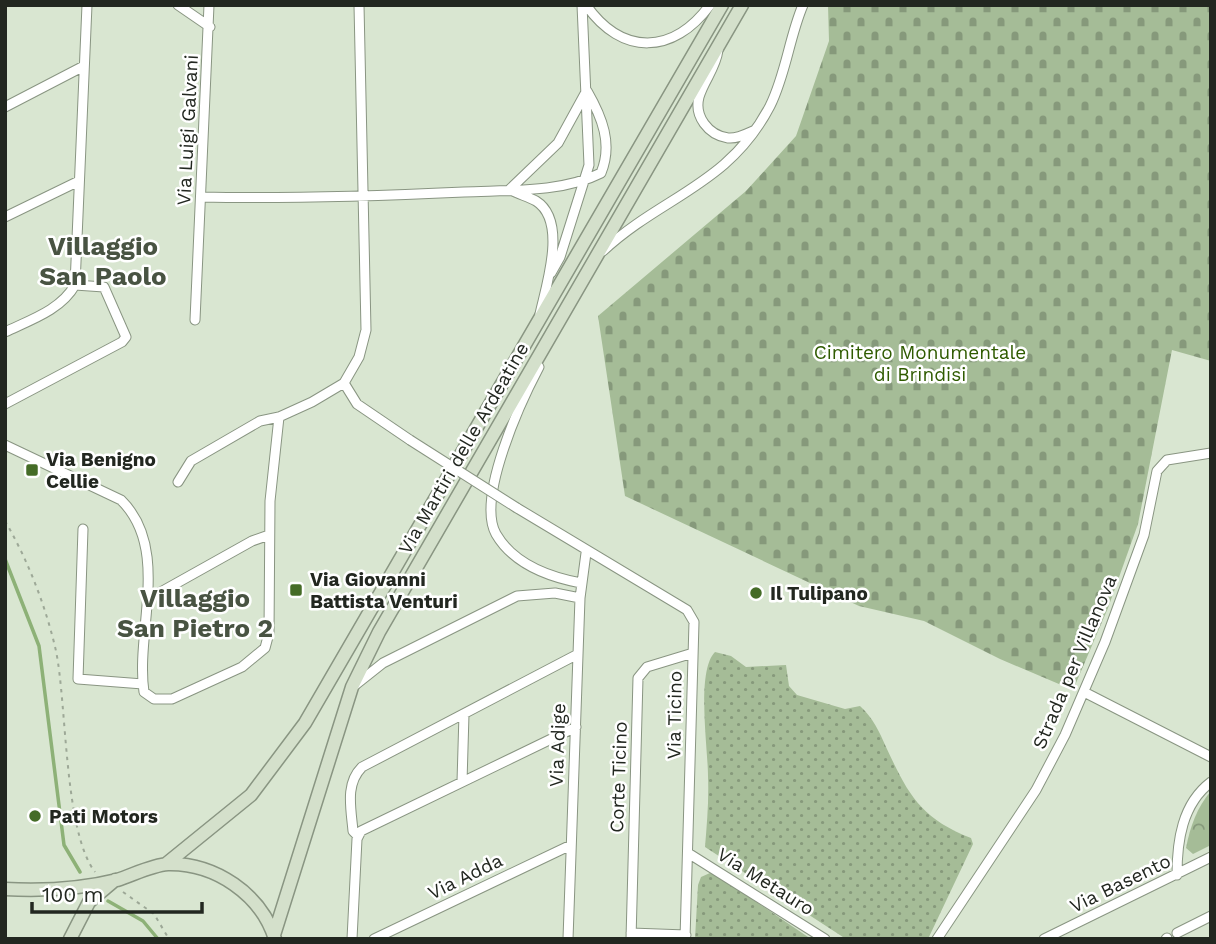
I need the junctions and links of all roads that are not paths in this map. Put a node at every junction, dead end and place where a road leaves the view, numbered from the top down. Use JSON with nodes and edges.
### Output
{"nodes":[{"id":1,"x":88,"y":5,"type":"edge"},
{"id":2,"x":178,"y":5,"type":"edge"},
{"id":3,"x":209,"y":5,"type":"edge"},
{"id":4,"x":359,"y":5,"type":"edge"},
{"id":5,"x":584,"y":5,"type":"edge"},
{"id":6,"x":710,"y":5,"type":"edge"},
{"id":7,"x":722,"y":5,"type":"edge"},
{"id":8,"x":742,"y":5,"type":"edge"},
{"id":9,"x":803,"y":5,"type":"edge"},
{"id":10,"x":210,"y":27,"type":"junction"},
{"id":11,"x":719,"y":47,"type":"junction"},
{"id":12,"x":84,"y":66,"type":"junction"},
{"id":13,"x":587,"y":91,"type":"junction"},
{"id":14,"x":5,"y":107,"type":"edge"},
{"id":15,"x":756,"y":130,"type":"junction"},
{"id":16,"x":79,"y":181,"type":"junction"},
{"id":17,"x":584,"y":182,"type":"junction"},
{"id":18,"x":509,"y":190,"type":"junction"},
{"id":19,"x":201,"y":197,"type":"junction"},
{"id":20,"x":365,"y":197,"type":"junction"},
{"id":21,"x":5,"y":217,"type":"edge"},
{"id":22,"x":597,"y":257,"type":"junction"},
{"id":23,"x":551,"y":273,"type":"junction"},
{"id":24,"x":75,"y":285,"type":"junction"},
{"id":25,"x":539,"y":318,"type":"junction"},
{"id":26,"x":195,"y":320,"type":"dead end"},
{"id":27,"x":558,"y":323,"type":"junction"},
{"id":28,"x":5,"y":332,"type":"edge"},
{"id":29,"x":344,"y":383,"type":"junction"},
{"id":30,"x":5,"y":404,"type":"edge"},
{"id":31,"x":279,"y":417,"type":"junction"},
{"id":32,"x":5,"y":445,"type":"edge"},
{"id":33,"x":1211,"y":453,"type":"edge"},
{"id":34,"x":178,"y":482,"type":"dead end"},
{"id":35,"x":83,"y":529,"type":"dead end"},
{"id":36,"x":269,"y":535,"type":"junction"},
{"id":37,"x":586,"y":552,"type":"junction"},
{"id":38,"x":582,"y":583,"type":"junction"},
{"id":39,"x":159,"y":593,"type":"dead end"},
{"id":40,"x":580,"y":598,"type":"junction"},
{"id":41,"x":693,"y":653,"type":"junction"},
{"id":42,"x":578,"y":654,"type":"junction"},
{"id":43,"x":143,"y":684,"type":"junction"},
{"id":44,"x":352,"y":687,"type":"junction"},
{"id":45,"x":1084,"y":692,"type":"junction"},
{"id":46,"x":464,"y":714,"type":"junction"},
{"id":47,"x":576,"y":727,"type":"junction"},
{"id":48,"x":1211,"y":757,"type":"edge"},
{"id":49,"x":462,"y":782,"type":"junction"},
{"id":50,"x":1211,"y":782,"type":"edge"},
{"id":51,"x":358,"y":836,"type":"junction"},
{"id":52,"x":571,"y":845,"type":"junction"},
{"id":53,"x":688,"y":853,"type":"junction"},
{"id":54,"x":1211,"y":857,"type":"edge"},
{"id":55,"x":166,"y":864,"type":"junction"},
{"id":56,"x":1177,"y":875,"type":"junction"},
{"id":57,"x":116,"y":884,"type":"junction"},
{"id":58,"x":5,"y":889,"type":"edge"},
{"id":59,"x":1211,"y":916,"type":"edge"},
{"id":60,"x":1177,"y":933,"type":"dead end"},
{"id":61,"x":631,"y":936,"type":"edge"},
{"id":62,"x":275,"y":937,"type":"edge"},
{"id":63,"x":685,"y":937,"type":"edge"},
{"id":64,"x":70,"y":939,"type":"edge"},
{"id":65,"x":352,"y":939,"type":"edge"},
{"id":66,"x":374,"y":939,"type":"edge"},
{"id":67,"x":568,"y":939,"type":"edge"},
{"id":68,"x":825,"y":939,"type":"edge"},
{"id":69,"x":937,"y":939,"type":"edge"},
{"id":70,"x":1044,"y":939,"type":"edge"}],
"edges":[{"from":1,"to":12,"type":"street"},
{"from":2,"to":10,"type":"street"},
{"from":3,"to":10,"type":"street","name":"Via Luigi Galvani"},
{"from":4,"to":20,"type":"street"},
{"from":5,"to":6,"type":"street"},
{"from":5,"to":13,"type":"street"},
{"from":7,"to":25,"type":"street","name":"Via Martiri delle Ardeatine"},
{"from":8,"to":11,"type":"street","name":"Via Martiri delle Ardeatine"},
{"from":9,"to":15,"type":"street"},
{"from":10,"to":19,"type":"street","name":"Via Luigi Galvani"},
{"from":11,"to":15,"type":"street"},
{"from":11,"to":22,"type":"street","name":"Via Martiri delle Ardeatine"},
{"from":12,"to":14,"type":"street"},
{"from":12,"to":16,"type":"street"},
{"from":13,"to":17,"type":"street"},
{"from":13,"to":17,"type":"street"},
{"from":13,"to":18,"type":"street"},
{"from":15,"to":22,"type":"street"},
{"from":16,"to":21,"type":"street"},
{"from":16,"to":24,"type":"street"},
{"from":17,"to":18,"type":"street"},
{"from":17,"to":23,"type":"street"},
{"from":18,"to":20,"type":"street"},
{"from":18,"to":23,"type":"street"},
{"from":19,"to":20,"type":"street"},
{"from":19,"to":26,"type":"street","name":"Via Luigi Galvani"},
{"from":20,"to":29,"type":"street"},
{"from":22,"to":27,"type":"street","name":"Via Martiri delle Ardeatine"},
{"from":23,"to":25,"type":"street"},
{"from":24,"to":28,"type":"street"},
{"from":24,"to":30,"type":"street"},
{"from":25,"to":55,"type":"street","name":"Via Martiri delle Ardeatine"},
{"from":27,"to":38,"type":"street"},
{"from":27,"to":44,"type":"street","name":"Via Martiri delle Ardeatine"},
{"from":29,"to":31,"type":"street"},
{"from":29,"to":37,"type":"street","name":"Via Ticino","bridge":true},
{"from":31,"to":34,"type":"street"},
{"from":31,"to":36,"type":"street"},
{"from":32,"to":43,"type":"street"},
{"from":33,"to":45,"type":"street","name":"Strada per Villanova"},
{"from":35,"to":43,"type":"street"},
{"from":36,"to":39,"type":"street"},
{"from":36,"to":43,"type":"street"},
{"from":37,"to":38,"type":"street","name":"Via Adige"},
{"from":37,"to":41,"type":"street","name":"Via Ticino"},
{"from":38,"to":40,"type":"street","name":"Via Adige"},
{"from":40,"to":42,"type":"street","name":"Via Adige"},
{"from":40,"to":44,"type":"street"},
{"from":41,"to":53,"type":"street","name":"Via Ticino"},
{"from":41,"to":61,"type":"street","name":"Corte Ticino"},
{"from":42,"to":46,"type":"street"},
{"from":42,"to":47,"type":"street","name":"Via Adige"},
{"from":44,"to":62,"type":"street","name":"Via Martiri delle Ardeatine"},
{"from":45,"to":48,"type":"street"},
{"from":45,"to":69,"type":"street","name":"Strada per Villanova"},
{"from":46,"to":49,"type":"street"},
{"from":46,"to":51,"type":"street"},
{"from":47,"to":49,"type":"street"},
{"from":47,"to":52,"type":"street","name":"Via Adige"},
{"from":49,"to":51,"type":"street"},
{"from":50,"to":56,"type":"street"},
{"from":51,"to":65,"type":"street"},
{"from":52,"to":66,"type":"street","name":"Via Adda"},
{"from":52,"to":67,"type":"street","name":"Via Adige"},
{"from":53,"to":63,"type":"street","name":"Via Ticino"},
{"from":53,"to":68,"type":"street","name":"Via Metauro"},
{"from":54,"to":56,"type":"street","name":"Via Basento"},
{"from":55,"to":57,"type":"street"},
{"from":55,"to":62,"type":"street"},
{"from":56,"to":70,"type":"street","name":"Via Basento"},
{"from":57,"to":58,"type":"street"},
{"from":57,"to":64,"type":"street"},
{"from":59,"to":60,"type":"street"},
{"from":61,"to":63,"type":"street"}]}
